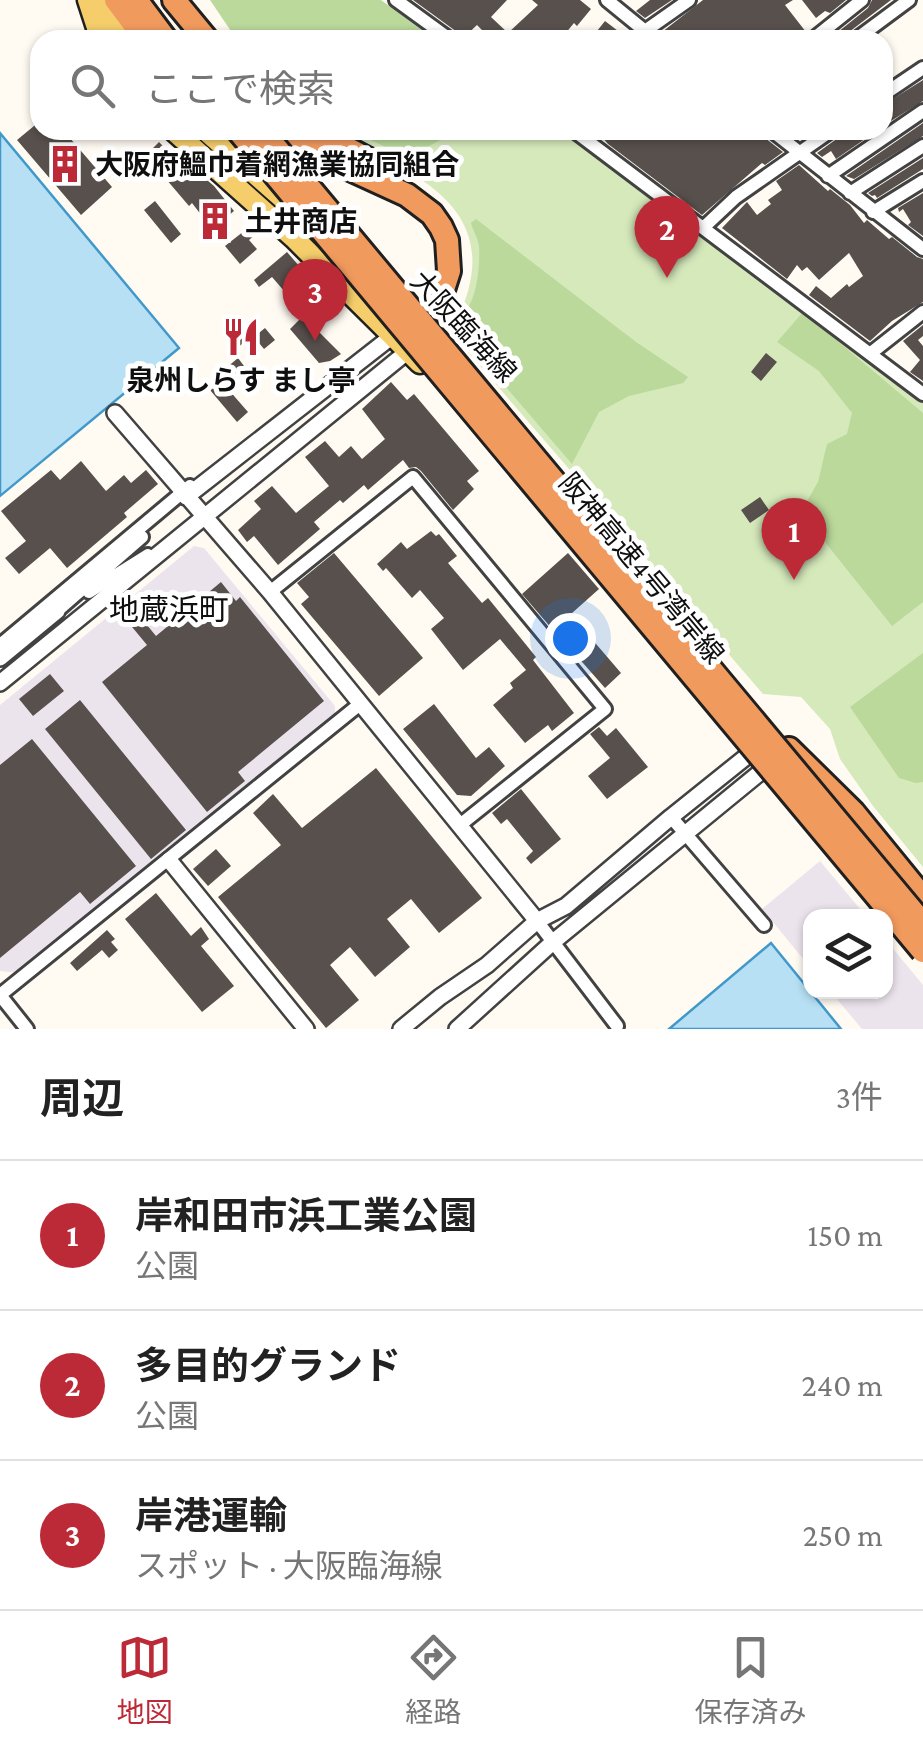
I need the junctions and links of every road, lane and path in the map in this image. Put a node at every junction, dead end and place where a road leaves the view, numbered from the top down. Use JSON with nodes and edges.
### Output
{"nodes":[{"id":1,"x":88,"y":0,"type":"edge"},
{"id":2,"x":106,"y":0,"type":"edge"},
{"id":3,"x":116,"y":0,"type":"edge"},
{"id":4,"x":136,"y":0,"type":"edge"},
{"id":5,"x":158,"y":0,"type":"edge"},
{"id":6,"x":174,"y":0,"type":"edge"},
{"id":7,"x":396,"y":0,"type":"edge"},
{"id":8,"x":607,"y":0,"type":"edge"},
{"id":9,"x":862,"y":0,"type":"edge"},
{"id":10,"x":908,"y":0,"type":"edge"},
{"id":11,"x":679,"y":3,"type":"edge"},
{"id":12,"x":98,"y":30,"type":"edge"},
{"id":13,"x":119,"y":30,"type":"edge"},
{"id":14,"x":138,"y":30,"type":"edge"},
{"id":15,"x":158,"y":30,"type":"edge"},
{"id":16,"x":180,"y":30,"type":"edge"},
{"id":17,"x":199,"y":30,"type":"edge"},
{"id":18,"x":437,"y":30,"type":"edge"},
{"id":19,"x":644,"y":30,"type":"edge"},
{"id":20,"x":656,"y":30,"type":"edge"},
{"id":21,"x":824,"y":30,"type":"edge"},
{"id":22,"x":868,"y":30,"type":"edge"},
{"id":23,"x":923,"y":68,"type":"edge"},
{"id":24,"x":893,"y":89,"type":"edge"},
{"id":25,"x":923,"y":111,"type":"edge"},
{"id":26,"x":893,"y":132,"type":"edge"},
{"id":27,"x":184,"y":140,"type":"edge"},
{"id":28,"x":216,"y":140,"type":"edge"},
{"id":29,"x":246,"y":140,"type":"edge"},
{"id":30,"x":271,"y":140,"type":"edge"},
{"id":31,"x":285,"y":140,"type":"edge"},
{"id":32,"x":332,"y":140,"type":"edge"},
{"id":33,"x":586,"y":140,"type":"edge"},
{"id":34,"x":785,"y":140,"type":"edge"},
{"id":35,"x":817,"y":140,"type":"edge"},
{"id":36,"x":881,"y":140,"type":"edge"},
{"id":37,"x":923,"y":146,"type":"edge"},
{"id":38,"x":800,"y":152,"type":"junction"},
{"id":39,"x":828,"y":176,"type":"junction"},
{"id":40,"x":923,"y":181,"type":"edge"},
{"id":41,"x":850,"y":193,"type":"junction"},
{"id":42,"x":873,"y":212,"type":"junction"},
{"id":43,"x":703,"y":228,"type":"junction"},
{"id":44,"x":923,"y":249,"type":"edge"},
{"id":45,"x":923,"y":312,"type":"edge"},
{"id":46,"x":430,"y":323,"type":"junction"},
{"id":47,"x":392,"y":335,"type":"junction"},
{"id":48,"x":409,"y":350,"type":"junction"},
{"id":49,"x":871,"y":353,"type":"junction"},
{"id":50,"x":923,"y":394,"type":"edge"},
{"id":51,"x":115,"y":413,"type":"dead end"},
{"id":52,"x":184,"y":495,"type":"junction"},
{"id":53,"x":203,"y":516,"type":"junction"},
{"id":54,"x":180,"y":535,"type":"junction"},
{"id":55,"x":270,"y":592,"type":"junction"},
{"id":56,"x":57,"y":611,"type":"junction"},
{"id":57,"x":0,"y":645,"type":"edge"},
{"id":58,"x":0,"y":658,"type":"edge"},
{"id":59,"x":0,"y":682,"type":"edge"},
{"id":60,"x":360,"y":704,"type":"junction"},
{"id":61,"x":782,"y":741,"type":"junction"},
{"id":62,"x":755,"y":763,"type":"junction"},
{"id":63,"x":671,"y":817,"type":"junction"},
{"id":64,"x":460,"y":824,"type":"junction"},
{"id":65,"x":685,"y":834,"type":"junction"},
{"id":66,"x":169,"y":860,"type":"junction"},
{"id":67,"x":923,"y":898,"type":"edge"},
{"id":68,"x":877,"y":909,"type":"edge"},
{"id":69,"x":923,"y":910,"type":"edge"},
{"id":70,"x":537,"y":921,"type":"junction"},
{"id":71,"x":764,"y":924,"type":"dead end"},
{"id":72,"x":923,"y":924,"type":"edge"},
{"id":73,"x":893,"y":927,"type":"edge"},
{"id":74,"x":553,"y":942,"type":"junction"},
{"id":75,"x":923,"y":951,"type":"edge"},
{"id":76,"x":923,"y":963,"type":"edge"},
{"id":77,"x":0,"y":995,"type":"edge"},
{"id":78,"x":616,"y":1026,"type":"dead end"},
{"id":79,"x":28,"y":1029,"type":"edge"},
{"id":80,"x":306,"y":1029,"type":"edge"},
{"id":81,"x":401,"y":1029,"type":"edge"},
{"id":82,"x":456,"y":1029,"type":"edge"}],
"edges":[{"from":1,"to":12,"type":"main road"},
{"from":2,"to":13,"type":"main road"},
{"from":3,"to":14,"type":"highway"},
{"from":4,"to":15,"type":"highway"},
{"from":5,"to":16,"type":"highway"},
{"from":6,"to":17,"type":"highway"},
{"from":7,"to":18,"type":"street"},
{"from":8,"to":19,"type":"street"},
{"from":9,"to":21,"type":"street"},
{"from":10,"to":22,"type":"street"},
{"from":11,"to":20,"type":"street"},
{"from":23,"to":24,"type":"street"},
{"from":25,"to":26,"type":"street"},
{"from":27,"to":47,"type":"main road","name":"大阪臨海線"},
{"from":28,"to":46,"type":"main road","name":"大阪臨海線"},
{"from":29,"to":75,"type":"highway","name":"阪神高速4号湾岸線","bridge":true},
{"from":30,"to":72,"type":"highway","name":"阪神高速4号湾岸線","bridge":true},
{"from":31,"to":46,"type":"highway"},
{"from":32,"to":46,"type":"highway"},
{"from":33,"to":43,"type":"street"},
{"from":34,"to":38,"type":"street"},
{"from":35,"to":38,"type":"street"},
{"from":36,"to":39,"type":"street"},
{"from":37,"to":41,"type":"street"},
{"from":38,"to":39,"type":"street"},
{"from":38,"to":43,"type":"street"},
{"from":39,"to":41,"type":"street"},
{"from":40,"to":42,"type":"street"},
{"from":41,"to":42,"type":"street"},
{"from":42,"to":44,"type":"street"},
{"from":43,"to":49,"type":"street"},
{"from":45,"to":49,"type":"street"},
{"from":46,"to":47,"type":"street"},
{"from":46,"to":48,"type":"street"},
{"from":46,"to":61,"type":"main road","name":"大阪臨海線"},
{"from":47,"to":48,"type":"main road","name":"大阪臨海線"},
{"from":47,"to":52,"type":"street"},
{"from":48,"to":53,"type":"street"},
{"from":48,"to":62,"type":"main road","name":"大阪臨海線"},
{"from":49,"to":50,"type":"street"},
{"from":51,"to":52,"type":"street"},
{"from":52,"to":53,"type":"street"},
{"from":52,"to":56,"type":"street"},
{"from":52,"to":57,"type":"street"},
{"from":53,"to":54,"type":"street"},
{"from":53,"to":55,"type":"street"},
{"from":54,"to":56,"type":"street"},
{"from":54,"to":59,"type":"street"},
{"from":55,"to":60,"type":"street"},
{"from":55,"to":64,"type":"street"},
{"from":56,"to":58,"type":"street"},
{"from":60,"to":64,"type":"street"},
{"from":60,"to":66,"type":"street"},
{"from":61,"to":62,"type":"street"},
{"from":61,"to":67,"type":"highway"},
{"from":61,"to":69,"type":"main road","name":"大阪臨海線"},
{"from":62,"to":63,"type":"street"},
{"from":62,"to":65,"type":"street"},
{"from":62,"to":68,"type":"main road","name":"大阪臨海線"},
{"from":63,"to":65,"type":"street"},
{"from":63,"to":70,"type":"street"},
{"from":64,"to":70,"type":"street"},
{"from":65,"to":71,"type":"street"},
{"from":65,"to":74,"type":"street"},
{"from":66,"to":77,"type":"street"},
{"from":66,"to":80,"type":"street"},
{"from":70,"to":74,"type":"street"},
{"from":70,"to":81,"type":"street"},
{"from":73,"to":76,"type":"main road","name":"大阪臨海線"},
{"from":74,"to":78,"type":"street"},
{"from":74,"to":82,"type":"street"},
{"from":77,"to":79,"type":"street"}]}
